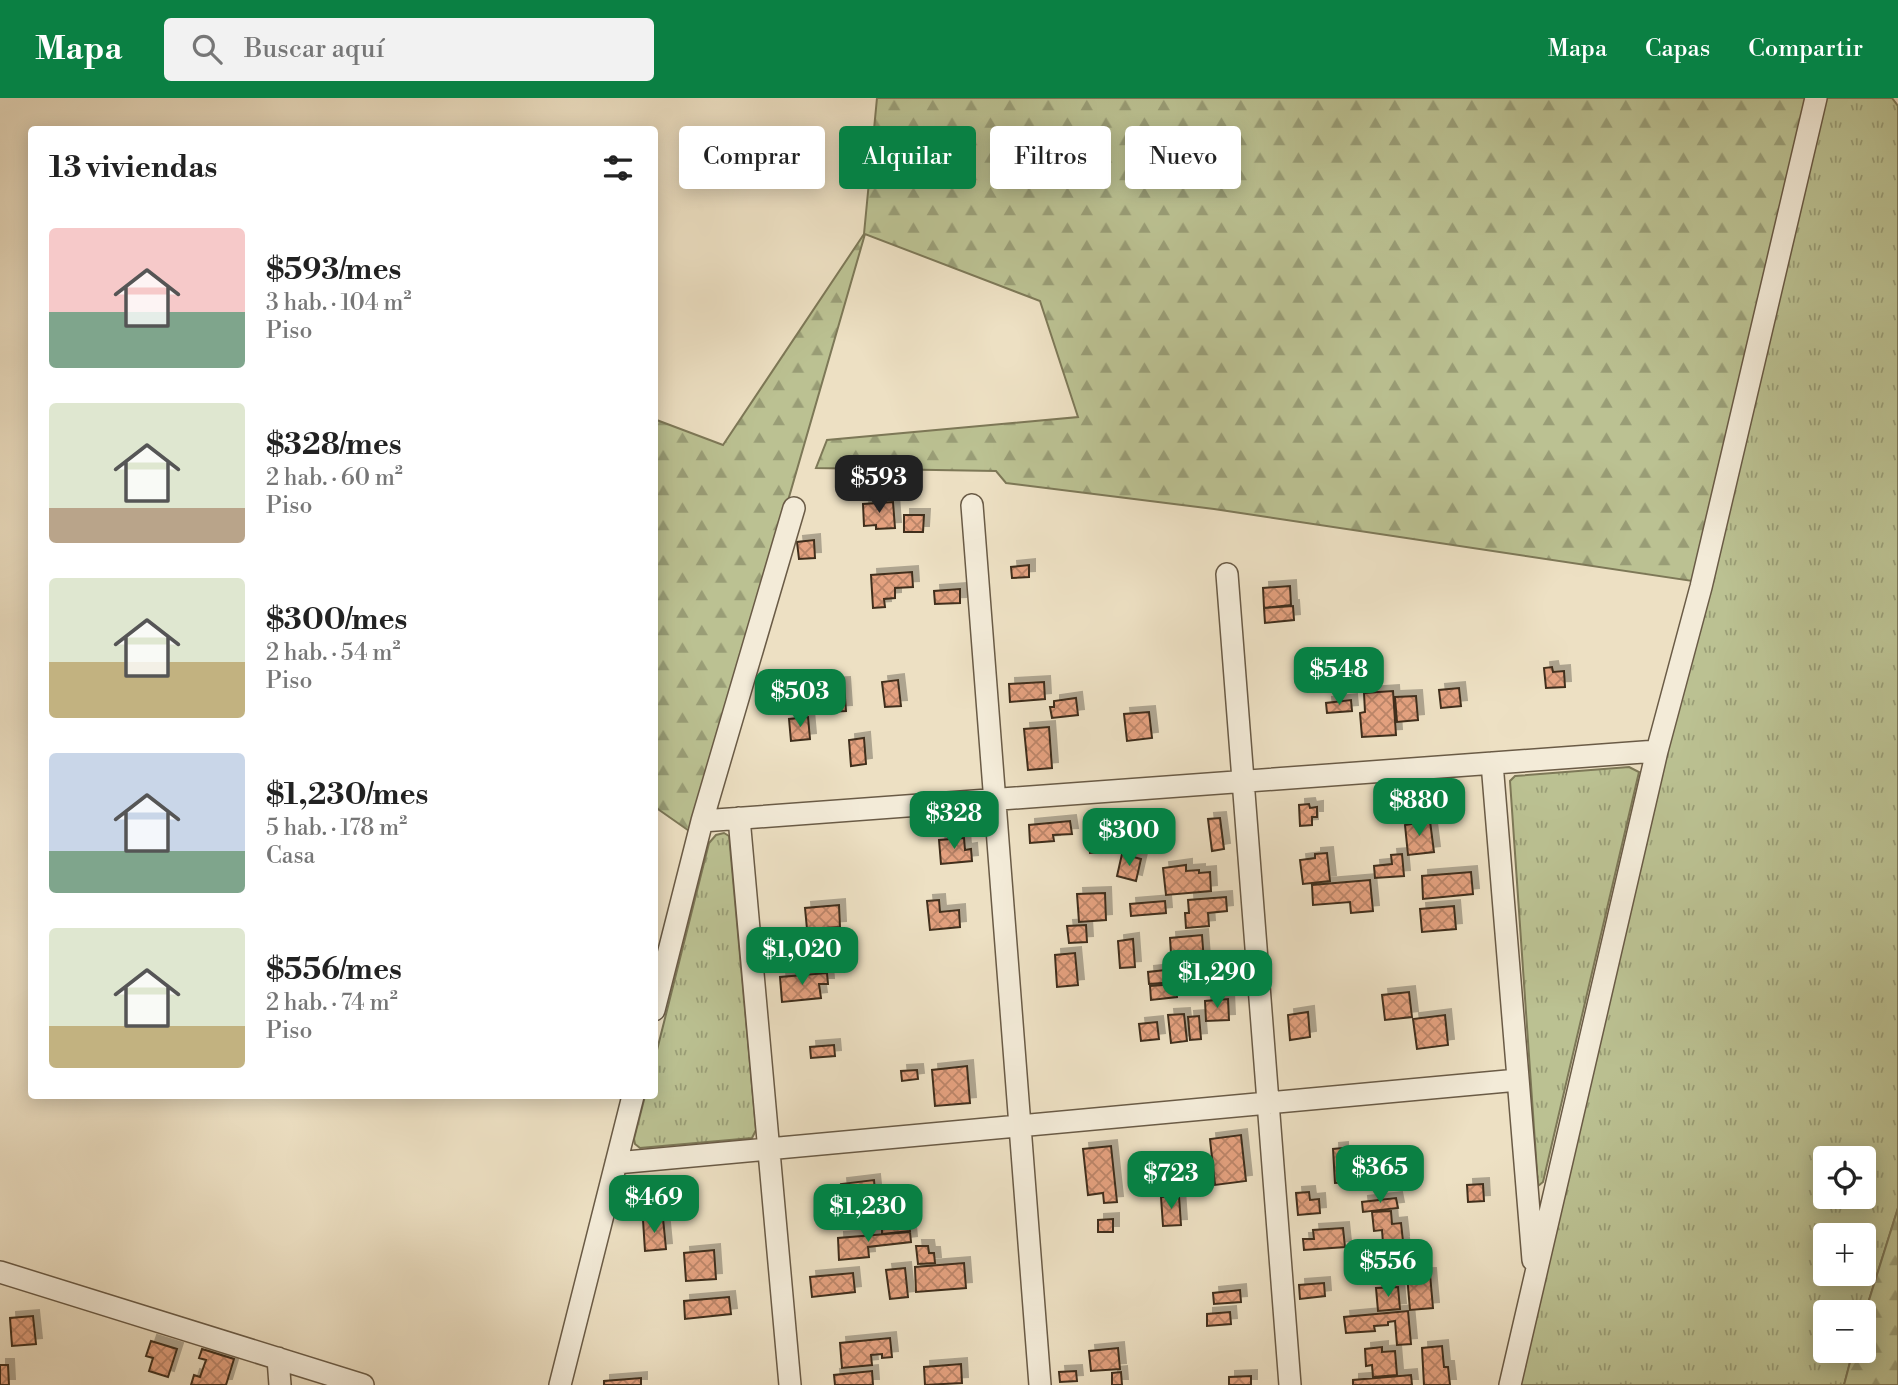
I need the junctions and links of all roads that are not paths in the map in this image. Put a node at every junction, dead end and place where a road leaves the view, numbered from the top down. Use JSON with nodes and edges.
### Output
{"nodes":[{"id":1,"x":1816,"y":98,"type":"edge"},
{"id":2,"x":972,"y":505,"type":"dead end"},
{"id":3,"x":794,"y":508,"type":"dead end"},
{"id":4,"x":1227,"y":574,"type":"dead end"},
{"id":5,"x":1657,"y":751,"type":"junction"},
{"id":6,"x":1492,"y":763,"type":"junction"},
{"id":7,"x":1242,"y":782,"type":"junction"},
{"id":8,"x":994,"y":800,"type":"junction"},
{"id":9,"x":739,"y":818,"type":"junction"},
{"id":10,"x":702,"y":821,"type":"junction"},
{"id":11,"x":658,"y":994,"type":"edge"},
{"id":12,"x":1518,"y":1080,"type":"junction"},
{"id":13,"x":632,"y":1099,"type":"edge"},
{"id":14,"x":1268,"y":1103,"type":"junction"},
{"id":15,"x":1020,"y":1126,"type":"junction"},
{"id":16,"x":769,"y":1149,"type":"junction"},
{"id":17,"x":616,"y":1163,"type":"junction"},
{"id":18,"x":0,"y":1272,"type":"edge"},
{"id":19,"x":1535,"y":1278,"type":"junction"},
{"id":20,"x":278,"y":1358,"type":"junction"},
{"id":21,"x":280,"y":1385,"type":"edge"},
{"id":22,"x":363,"y":1385,"type":"edge"},
{"id":23,"x":560,"y":1385,"type":"edge"},
{"id":24,"x":790,"y":1385,"type":"edge"},
{"id":25,"x":1040,"y":1385,"type":"edge"},
{"id":26,"x":1290,"y":1385,"type":"edge"},
{"id":27,"x":1510,"y":1385,"type":"edge"}],
"edges":[{"from":1,"to":5,"type":"street"},
{"from":2,"to":8,"type":"street"},
{"from":3,"to":10,"type":"street"},
{"from":4,"to":7,"type":"street"},
{"from":5,"to":6,"type":"street"},
{"from":5,"to":19,"type":"street"},
{"from":6,"to":7,"type":"street"},
{"from":6,"to":12,"type":"street"},
{"from":7,"to":8,"type":"street"},
{"from":7,"to":14,"type":"street"},
{"from":8,"to":9,"type":"street"},
{"from":8,"to":15,"type":"street"},
{"from":9,"to":10,"type":"street"},
{"from":9,"to":16,"type":"street"},
{"from":10,"to":11,"type":"street"},
{"from":12,"to":14,"type":"street"},
{"from":12,"to":19,"type":"street"},
{"from":13,"to":17,"type":"street"},
{"from":14,"to":15,"type":"street"},
{"from":14,"to":26,"type":"street"},
{"from":15,"to":16,"type":"street"},
{"from":15,"to":25,"type":"street"},
{"from":16,"to":17,"type":"street"},
{"from":16,"to":24,"type":"street"},
{"from":17,"to":23,"type":"street"},
{"from":18,"to":20,"type":"street"},
{"from":19,"to":27,"type":"street"},
{"from":20,"to":21,"type":"street"},
{"from":20,"to":22,"type":"street"}]}
